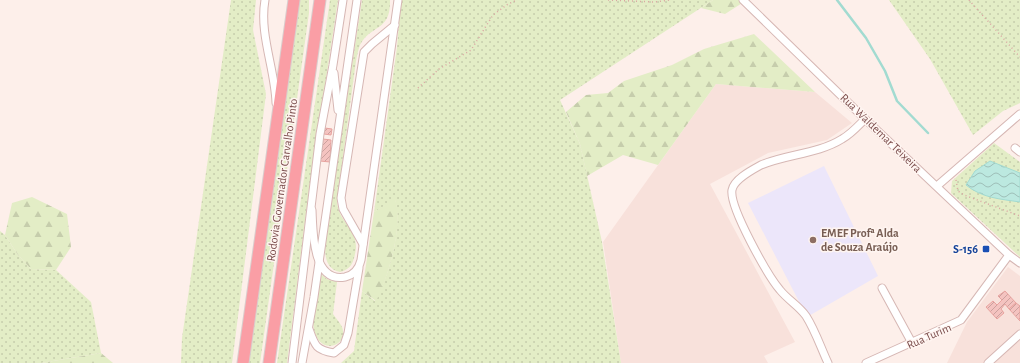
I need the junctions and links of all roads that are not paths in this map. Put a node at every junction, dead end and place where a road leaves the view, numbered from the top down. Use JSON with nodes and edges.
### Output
{"nodes":[{"id":1,"x":265,"y":0,"type":"edge"},
{"id":2,"x":294,"y":0,"type":"edge"},
{"id":3,"x":343,"y":0,"type":"edge"},
{"id":4,"x":357,"y":0,"type":"edge"},
{"id":5,"x":398,"y":0,"type":"edge"},
{"id":6,"x":744,"y":0,"type":"edge"},
{"id":7,"x":320,"y":3,"type":"edge"},
{"id":8,"x":396,"y":25,"type":"junction"},
{"id":9,"x":333,"y":65,"type":"junction"},
{"id":10,"x":1020,"y":114,"type":"edge"},
{"id":11,"x":339,"y":118,"type":"junction"},
{"id":12,"x":865,"y":119,"type":"junction"},
{"id":13,"x":276,"y":123,"type":"junction"},
{"id":14,"x":937,"y":186,"type":"junction"},
{"id":15,"x":312,"y":210,"type":"junction"},
{"id":16,"x":363,"y":244,"type":"junction"},
{"id":17,"x":1009,"y":256,"type":"junction"},
{"id":18,"x":319,"y":263,"type":"junction"},
{"id":19,"x":1020,"y":263,"type":"edge"},
{"id":20,"x":359,"y":268,"type":"junction"},
{"id":21,"x":882,"y":288,"type":"dead end"},
{"id":22,"x":308,"y":328,"type":"junction"},
{"id":23,"x":1020,"y":334,"type":"edge"},
{"id":24,"x":912,"y":343,"type":"junction"},
{"id":25,"x":880,"y":360,"type":"edge"},
{"id":26,"x":243,"y":363,"type":"edge"},
{"id":27,"x":269,"y":363,"type":"edge"},
{"id":28,"x":292,"y":363,"type":"edge"},
{"id":29,"x":302,"y":363,"type":"edge"},
{"id":30,"x":828,"y":363,"type":"edge"},
{"id":31,"x":866,"y":363,"type":"edge"},
{"id":32,"x":988,"y":363,"type":"edge"}],
"edges":[{"from":1,"to":13,"type":"street"},
{"from":2,"to":13,"type":"highway","name":"Rodovia Governador Carvalho Pinto"},
{"from":3,"to":9,"type":"street"},
{"from":4,"to":11,"type":"street"},
{"from":5,"to":8,"type":"street"},
{"from":6,"to":12,"type":"street","name":"Rua Waldemar Teixeira"},
{"from":7,"to":27,"type":"highway","name":"Rodovia Governador Carvalho Pinto"},
{"from":8,"to":16,"type":"street"},
{"from":8,"to":16,"type":"street"},
{"from":9,"to":11,"type":"street"},
{"from":9,"to":15,"type":"street"},
{"from":10,"to":14,"type":"street"},
{"from":11,"to":18,"type":"street"},
{"from":12,"to":14,"type":"street","name":"Rua Waldemar Teixeira"},
{"from":12,"to":30,"type":"street"},
{"from":13,"to":26,"type":"highway","name":"Rodovia Governador Carvalho Pinto"},
{"from":14,"to":17,"type":"street","name":"Rua Waldemar Teixeira"},
{"from":15,"to":18,"type":"street"},
{"from":15,"to":28,"type":"street"},
{"from":16,"to":20,"type":"street"},
{"from":17,"to":19,"type":"street","name":"Rua Waldemar Teixeira"},
{"from":17,"to":24,"type":"street","name":"Rua Turim"},
{"from":18,"to":20,"type":"street"},
{"from":18,"to":22,"type":"street"},
{"from":20,"to":22,"type":"street"},
{"from":21,"to":24,"type":"street"},
{"from":22,"to":29,"type":"street"},
{"from":23,"to":32,"type":"street"},
{"from":24,"to":25,"type":"street","name":"Rua Turim"},
{"from":25,"to":31,"type":"street","name":"Rua Turim"}]}
